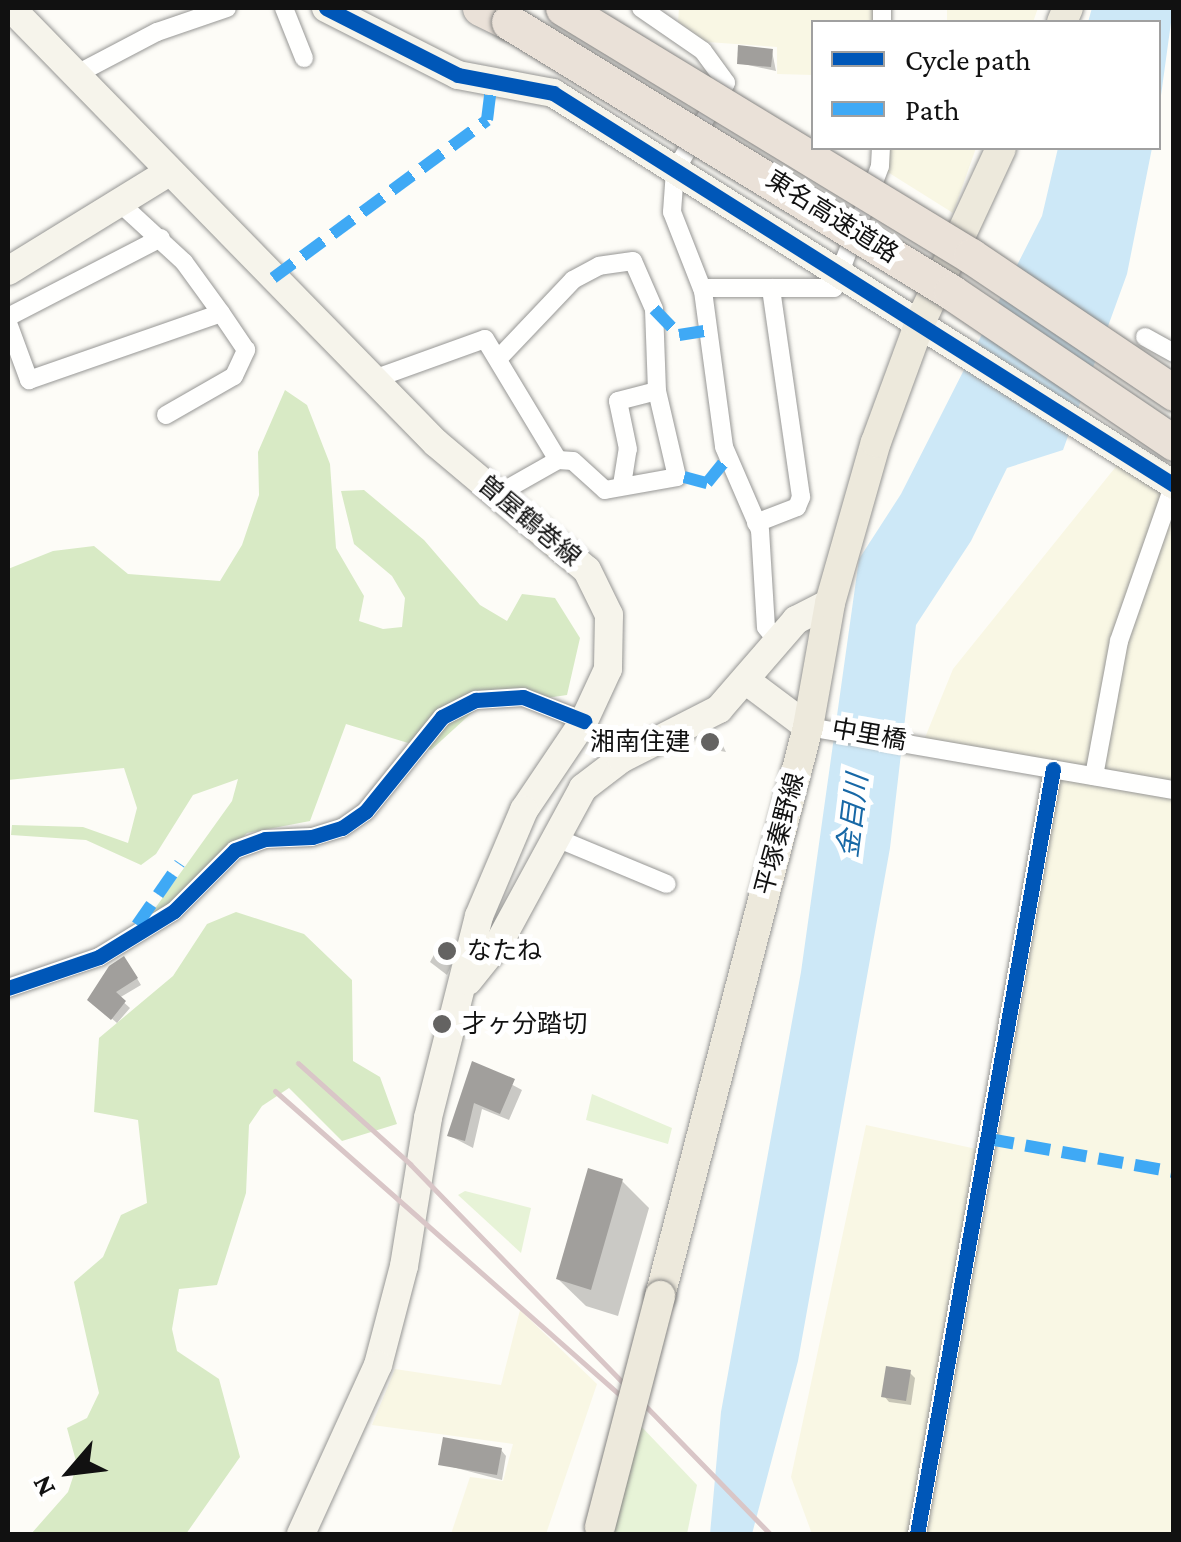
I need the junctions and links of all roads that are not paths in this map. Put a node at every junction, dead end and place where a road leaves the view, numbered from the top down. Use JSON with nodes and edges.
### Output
{"nodes":[{"id":1,"x":11,"y":8,"type":"edge"},
{"id":2,"x":227,"y":8,"type":"edge"},
{"id":3,"x":284,"y":8,"type":"edge"},
{"id":4,"x":563,"y":8,"type":"edge"},
{"id":5,"x":641,"y":8,"type":"edge"},
{"id":6,"x":670,"y":8,"type":"edge"},
{"id":7,"x":337,"y":10,"type":"edge"},
{"id":8,"x":494,"y":15,"type":"edge"},
{"id":9,"x":669,"y":27,"type":"junction"},
{"id":10,"x":304,"y":58,"type":"dead end"},
{"id":11,"x":75,"y":74,"type":"junction"},
{"id":12,"x":881,"y":150,"type":"edge"},
{"id":13,"x":1000,"y":150,"type":"edge"},
{"id":14,"x":675,"y":171,"type":"junction"},
{"id":15,"x":169,"y":172,"type":"junction"},
{"id":16,"x":122,"y":205,"type":"junction"},
{"id":17,"x":161,"y":238,"type":"junction"},
{"id":18,"x":8,"y":271,"type":"edge"},
{"id":19,"x":840,"y":274,"type":"junction"},
{"id":20,"x":702,"y":288,"type":"junction"},
{"id":21,"x":771,"y":288,"type":"junction"},
{"id":22,"x":222,"y":312,"type":"junction"},
{"id":23,"x":8,"y":320,"type":"edge"},
{"id":24,"x":918,"y":325,"type":"junction"},
{"id":25,"x":1145,"y":336,"type":"dead end"},
{"id":26,"x":1174,"y":354,"type":"edge"},
{"id":27,"x":501,"y":356,"type":"junction"},
{"id":28,"x":371,"y":380,"type":"junction"},
{"id":29,"x":657,"y":391,"type":"junction"},
{"id":30,"x":1174,"y":393,"type":"edge"},
{"id":31,"x":166,"y":415,"type":"dead end"},
{"id":32,"x":1174,"y":443,"type":"edge"},
{"id":33,"x":558,"y":460,"type":"junction"},
{"id":34,"x":1173,"y":484,"type":"edge"},
{"id":35,"x":622,"y":485,"type":"junction"},
{"id":36,"x":498,"y":494,"type":"junction"},
{"id":37,"x":756,"y":523,"type":"junction"},
{"id":38,"x":830,"y":603,"type":"junction"},
{"id":39,"x":778,"y":643,"type":"junction"},
{"id":40,"x":748,"y":682,"type":"junction"},
{"id":41,"x":584,"y":721,"type":"junction"},
{"id":42,"x":813,"y":727,"type":"junction"},
{"id":43,"x":1053,"y":769,"type":"junction"},
{"id":44,"x":1094,"y":776,"type":"junction"},
{"id":45,"x":1174,"y":790,"type":"edge"},
{"id":46,"x":554,"y":837,"type":"junction"},
{"id":47,"x":667,"y":884,"type":"dead end"},
{"id":48,"x":8,"y":988,"type":"edge"},
{"id":49,"x":462,"y":990,"type":"junction"},
{"id":50,"x":599,"y":1530,"type":"edge"},
{"id":51,"x":301,"y":1534,"type":"edge"},
{"id":52,"x":917,"y":1534,"type":"edge"}],
"edges":[{"from":1,"to":11,"type":"main road","name":"曽屋鶴巻線"},
{"from":2,"to":11,"type":"street"},
{"from":3,"to":10,"type":"street"},
{"from":4,"to":30,"type":"highway","name":"東名高速道路","bridge":true},
{"from":5,"to":9,"type":"street"},
{"from":6,"to":9,"type":"street"},
{"from":7,"to":14,"type":"main road"},
{"from":8,"to":32,"type":"highway","name":"東名高速道路","bridge":true},
{"from":9,"to":14,"type":"street"},
{"from":11,"to":15,"type":"main road","name":"曽屋鶴巻線"},
{"from":12,"to":19,"type":"street"},
{"from":13,"to":24,"type":"main road","name":"平塚秦野線"},
{"from":14,"to":19,"type":"main road"},
{"from":14,"to":20,"type":"street"},
{"from":15,"to":16,"type":"main road"},
{"from":15,"to":28,"type":"main road","name":"曽屋鶴巻線"},
{"from":16,"to":17,"type":"street"},
{"from":16,"to":18,"type":"main road"},
{"from":17,"to":22,"type":"street"},
{"from":17,"to":23,"type":"street"},
{"from":19,"to":21,"type":"street"},
{"from":19,"to":24,"type":"main road"},
{"from":20,"to":21,"type":"street"},
{"from":20,"to":37,"type":"street"},
{"from":21,"to":37,"type":"street"},
{"from":22,"to":23,"type":"street"},
{"from":22,"to":31,"type":"street"},
{"from":24,"to":34,"type":"main road"},
{"from":24,"to":38,"type":"main road","name":"平塚秦野線"},
{"from":25,"to":26,"type":"street"},
{"from":27,"to":28,"type":"street"},
{"from":27,"to":29,"type":"street"},
{"from":27,"to":33,"type":"street"},
{"from":28,"to":36,"type":"main road","name":"曽屋鶴巻線"},
{"from":29,"to":35,"type":"street"},
{"from":29,"to":35,"type":"street"},
{"from":33,"to":35,"type":"street"},
{"from":33,"to":36,"type":"street"},
{"from":34,"to":44,"type":"street"},
{"from":36,"to":41,"type":"main road","name":"曽屋鶴巻線"},
{"from":37,"to":39,"type":"street"},
{"from":38,"to":39,"type":"main road"},
{"from":38,"to":42,"type":"main road","name":"平塚秦野線"},
{"from":39,"to":40,"type":"main road"},
{"from":40,"to":42,"type":"main road"},
{"from":40,"to":46,"type":"main road"},
{"from":41,"to":48,"type":"street"},
{"from":41,"to":49,"type":"main road","name":"曽屋鶴巻線"},
{"from":42,"to":43,"type":"street","name":"中里橋"},
{"from":42,"to":50,"type":"main road","name":"平塚秦野線","bridge":true},
{"from":43,"to":44,"type":"street","name":"中里橋"},
{"from":43,"to":52,"type":"street"},
{"from":44,"to":45,"type":"street","name":"中里橋"},
{"from":46,"to":47,"type":"street"},
{"from":46,"to":49,"type":"main road"},
{"from":49,"to":51,"type":"main road","name":"曽屋鶴巻線"}]}
